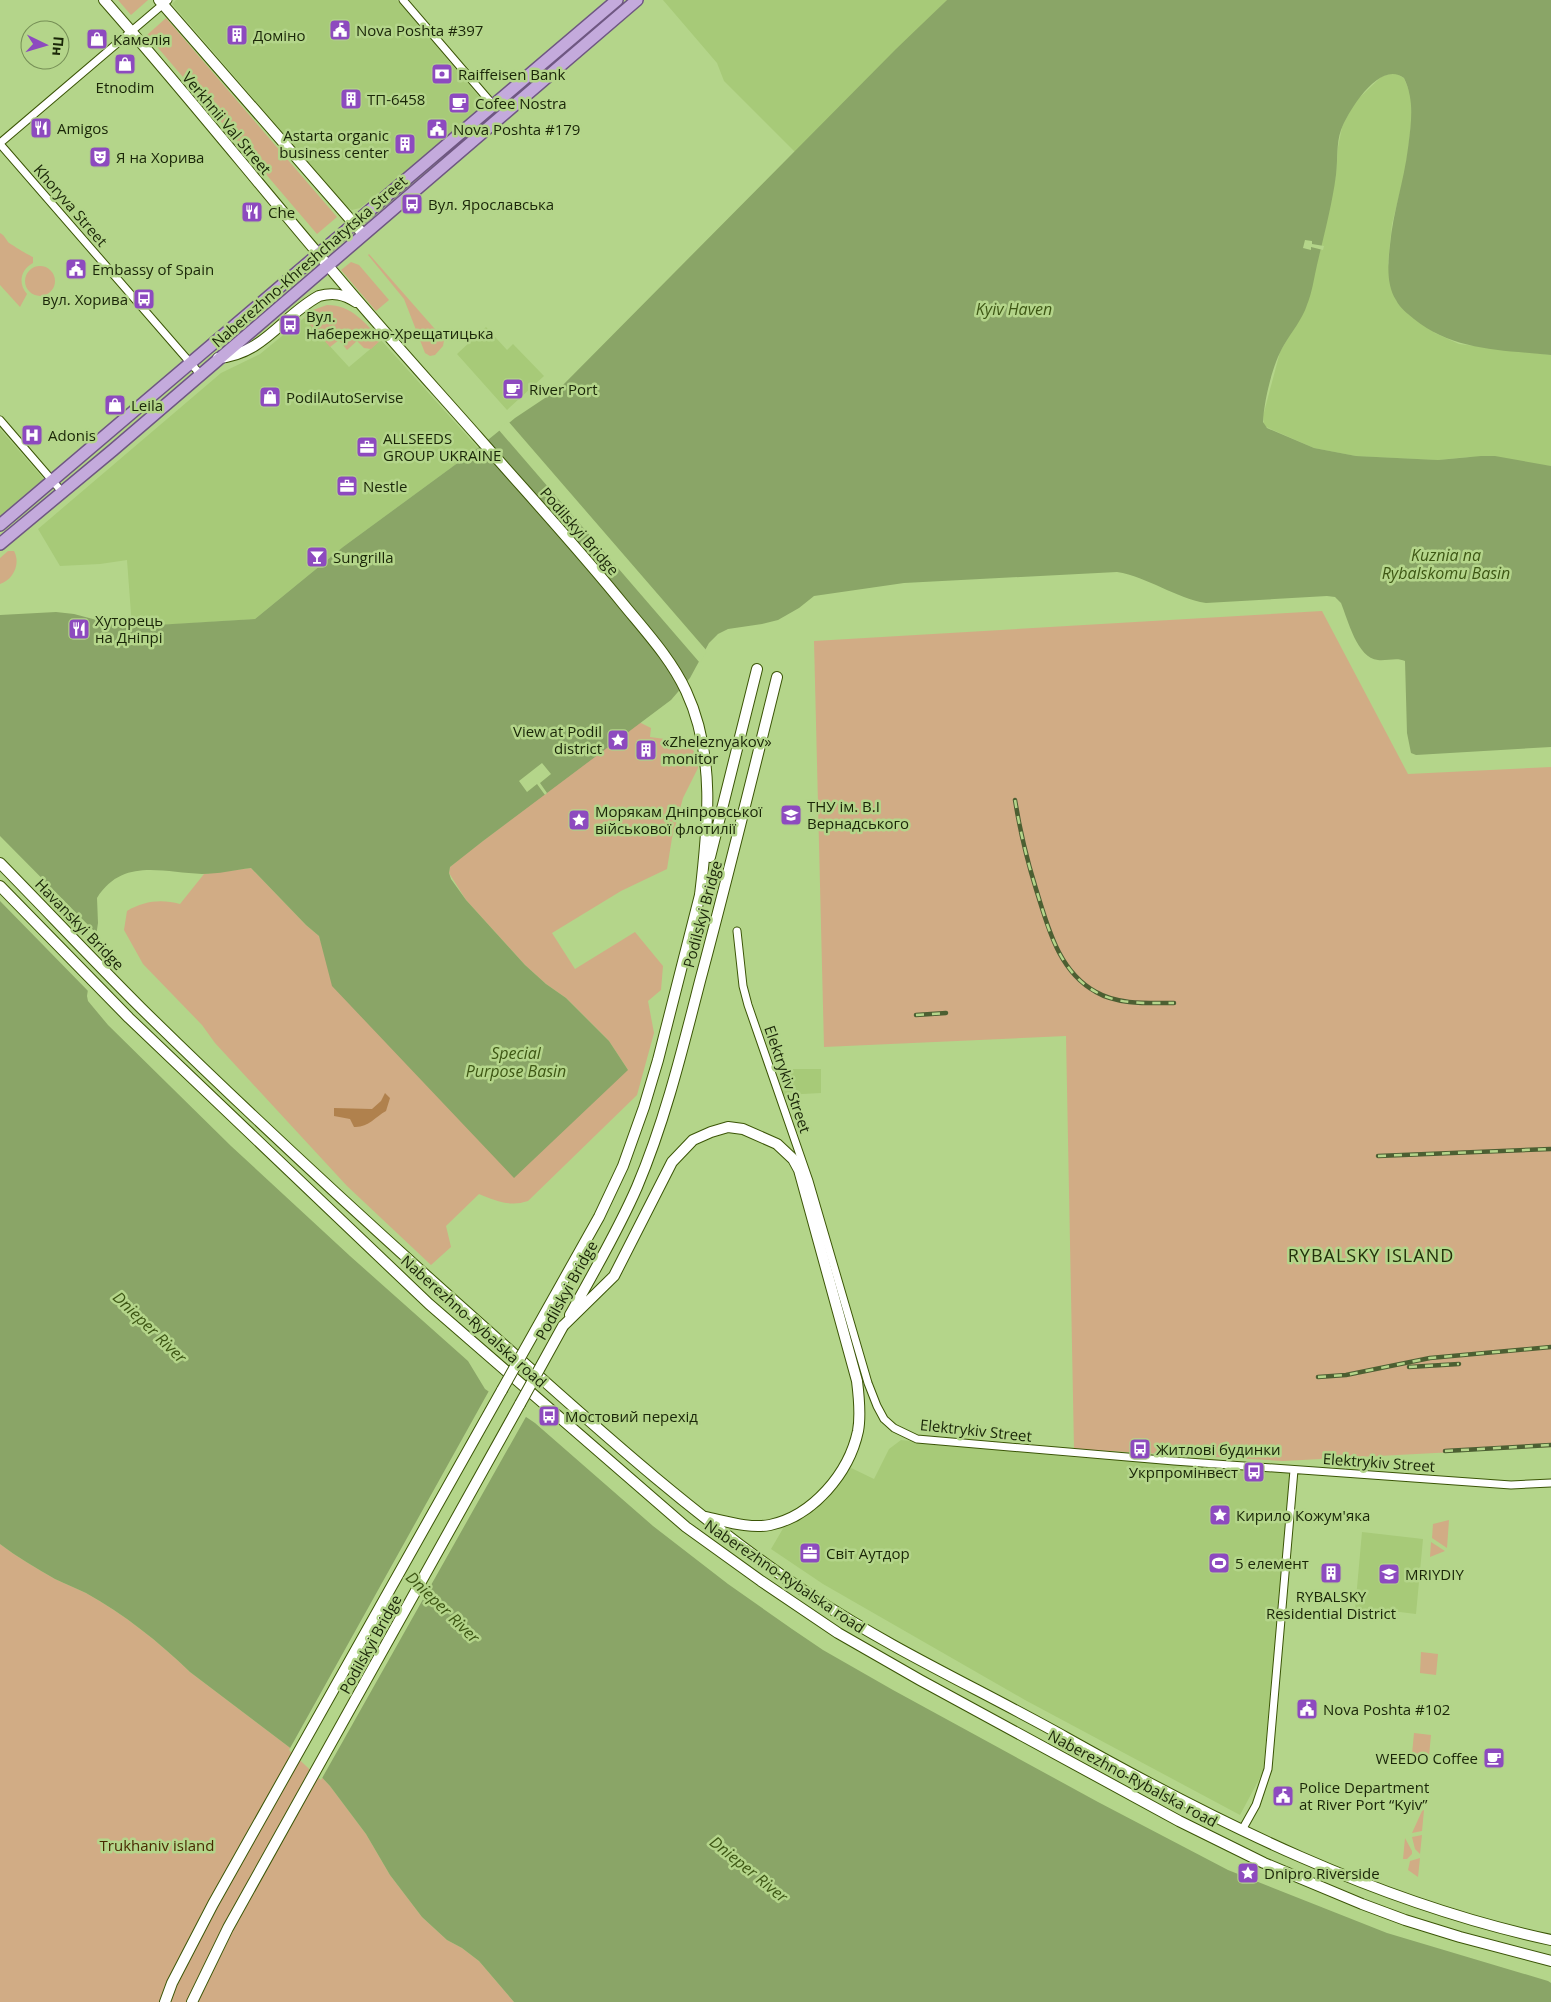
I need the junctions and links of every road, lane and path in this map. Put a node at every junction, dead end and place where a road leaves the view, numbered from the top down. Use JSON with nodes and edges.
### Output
{"nodes":[{"id":1,"x":104,"y":0,"type":"edge"},
{"id":2,"x":404,"y":0,"type":"edge"},
{"id":3,"x":617,"y":0,"type":"edge"},
{"id":4,"x":637,"y":0,"type":"edge"},
{"id":5,"x":163,"y":2,"type":"edge"},
{"id":6,"x":132,"y":32,"type":"junction"},
{"id":7,"x":494,"y":106,"type":"junction"},
{"id":8,"x":0,"y":143,"type":"edge"},
{"id":9,"x":354,"y":224,"type":"junction"},
{"id":10,"x":363,"y":234,"type":"junction"},
{"id":11,"x":318,"y":255,"type":"junction"},
{"id":12,"x":327,"y":265,"type":"junction"},
{"id":13,"x":365,"y":309,"type":"junction"},
{"id":14,"x":218,"y":358,"type":"junction"},
{"id":15,"x":191,"y":363,"type":"junction"},
{"id":16,"x":200,"y":374,"type":"junction"},
{"id":17,"x":0,"y":420,"type":"edge"},
{"id":18,"x":53,"y":480,"type":"junction"},
{"id":19,"x":63,"y":493,"type":"junction"},
{"id":20,"x":0,"y":525,"type":"edge"},
{"id":21,"x":12,"y":536,"type":"junction"},
{"id":22,"x":0,"y":544,"type":"edge"},
{"id":23,"x":0,"y":548,"type":"edge"},
{"id":24,"x":757,"y":669,"type":"dead end"},
{"id":25,"x":777,"y":677,"type":"dead end"},
{"id":26,"x":0,"y":863,"type":"edge"},
{"id":27,"x":0,"y":886,"type":"edge"},
{"id":28,"x":700,"y":895,"type":"junction"},
{"id":29,"x":737,"y":931,"type":"dead end"},
{"id":30,"x":138,"y":1005,"type":"joint"},
{"id":31,"x":129,"y":1018,"type":"joint"},
{"id":32,"x":563,"y":1326,"type":"junction"},
{"id":33,"x":1294,"y":1470,"type":"junction"},
{"id":34,"x":1551,"y":1482,"type":"edge"},
{"id":35,"x":702,"y":1517,"type":"junction"},
{"id":36,"x":1242,"y":1830,"type":"junction"},
{"id":37,"x":1551,"y":1940,"type":"edge"},
{"id":38,"x":1551,"y":1961,"type":"edge"},
{"id":39,"x":165,"y":2002,"type":"edge"},
{"id":40,"x":192,"y":2002,"type":"edge"}],
"edges":[{"from":1,"to":6,"type":"main road","name":"Verkhnii Val Street"},
{"from":2,"to":7,"type":"street"},
{"from":3,"to":7,"type":"main road","name":"Naberezhno-Khreshchatytska Street"},
{"from":4,"to":10,"type":"main road","name":"Naberezhno-Khreshchatytska Street"},
{"from":5,"to":6,"type":"street"},
{"from":5,"to":9,"type":"main road"},
{"from":6,"to":8,"type":"street"},
{"from":6,"to":11,"type":"main road","name":"Verkhnii Val Street"},
{"from":7,"to":9,"type":"main road","name":"Naberezhno-Khreshchatytska Street"},
{"from":8,"to":15,"type":"street","name":"Khoryva Street"},
{"from":9,"to":10,"type":"main road"},
{"from":9,"to":11,"type":"main road","name":"Naberezhno-Khreshchatytska Street"},
{"from":10,"to":12,"type":"main road","name":"Naberezhno-Khreshchatytska Street"},
{"from":11,"to":12,"type":"main road","name":"Verkhnii Val Street"},
{"from":11,"to":15,"type":"main road","name":"Naberezhno-Khreshchatytska Street"},
{"from":12,"to":13,"type":"main road","name":"Podilskyi Bridge"},
{"from":12,"to":14,"type":"main road","name":"Naberezhno-Khreshchatytska Street"},
{"from":13,"to":14,"type":"main road"},
{"from":13,"to":28,"type":"main road","name":"Podilskyi Bridge"},
{"from":14,"to":16,"type":"main road","name":"Naberezhno-Khreshchatytska Street"},
{"from":15,"to":16,"type":"street","name":"Khoryva Street"},
{"from":15,"to":18,"type":"main road","name":"Naberezhno-Khreshchatytska Street"},
{"from":16,"to":19,"type":"main road","name":"Naberezhno-Khreshchatytska Street"},
{"from":17,"to":18,"type":"street"},
{"from":18,"to":19,"type":"street"},
{"from":18,"to":20,"type":"main road","name":"Naberezhno-Khreshchatytska Street"},
{"from":19,"to":21,"type":"main road","name":"Naberezhno-Khreshchatytska Street"},
{"from":21,"to":22,"type":"main road","name":"Naberezhno-Khreshchatytska Street"},
{"from":21,"to":23,"type":"main road"},
{"from":24,"to":28,"type":"main road","name":"Podilskyi Bridge"},
{"from":25,"to":32,"type":"main road","name":"Podilskyi Bridge"},
{"from":26,"to":30,"type":"main road","name":"Havanskyi Bridge"},
{"from":27,"to":31,"type":"main road","name":"Havanskyi Bridge"},
{"from":28,"to":39,"type":"main road","name":"Podilskyi Bridge","bridge":true},
{"from":29,"to":33,"type":"street","name":"Elektrykiv Street"},
{"from":30,"to":35,"type":"main road","name":"Naberezhno-Rybalska road"},
{"from":31,"to":38,"type":"main road","name":"Naberezhno-Rybalska road"},
{"from":32,"to":35,"type":"main road"},
{"from":32,"to":40,"type":"main road","name":"Podilskyi Bridge","bridge":true},
{"from":33,"to":34,"type":"street","name":"Elektrykiv Street"},
{"from":33,"to":36,"type":"street"},
{"from":35,"to":36,"type":"main road","name":"Naberezhno-Rybalska road"},
{"from":36,"to":37,"type":"main road","name":"Naberezhno-Rybalska road"}]}
